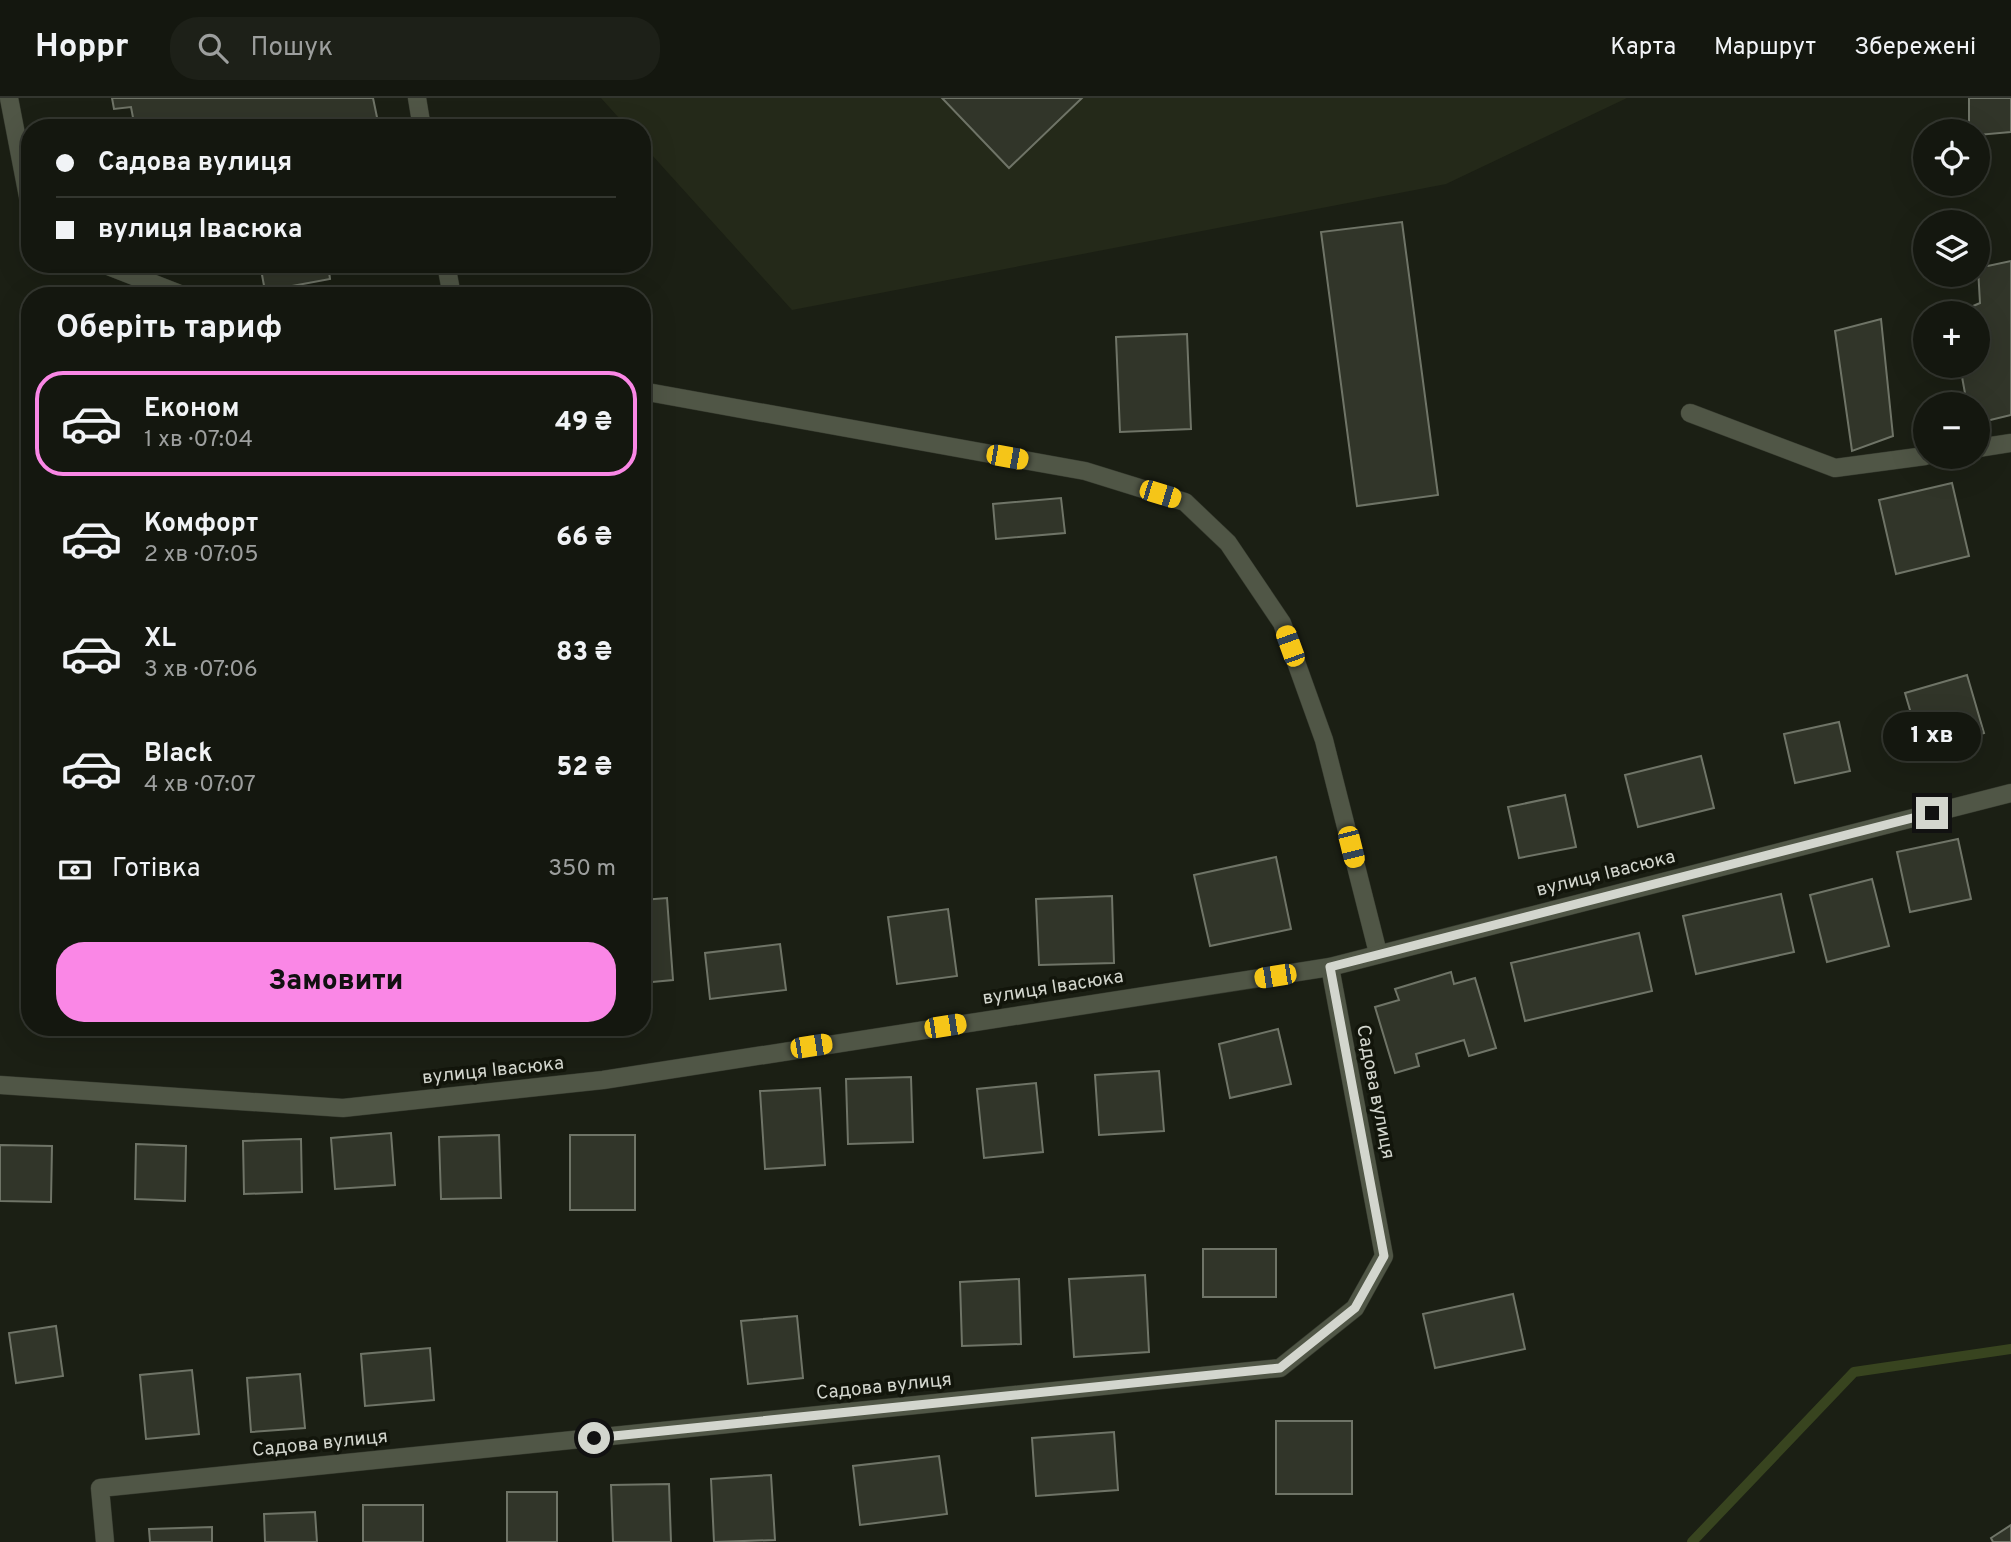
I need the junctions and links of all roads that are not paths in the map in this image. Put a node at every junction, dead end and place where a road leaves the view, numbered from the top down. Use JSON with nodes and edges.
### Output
{"nodes":[{"id":1,"x":9,"y":98,"type":"edge"},
{"id":2,"x":417,"y":98,"type":"edge"},
{"id":3,"x":420,"y":119,"type":"edge"},
{"id":4,"x":21,"y":160,"type":"edge"},
{"id":5,"x":126,"y":273,"type":"edge"},
{"id":6,"x":162,"y":287,"type":"edge"},
{"id":7,"x":651,"y":393,"type":"edge"},
{"id":8,"x":1690,"y":413,"type":"dead end"},
{"id":9,"x":2011,"y":443,"type":"edge"},
{"id":10,"x":1990,"y":446,"type":"edge"},
{"id":11,"x":1913,"y":458,"type":"edge"},
{"id":12,"x":2011,"y":793,"type":"edge"},
{"id":13,"x":1378,"y":953,"type":"junction"},
{"id":14,"x":1330,"y":967,"type":"junction"},
{"id":15,"x":0,"y":1085,"type":"edge"},
{"id":16,"x":105,"y":1542,"type":"edge"}],
"edges":[{"from":1,"to":4,"type":"street"},
{"from":2,"to":3,"type":"street"},
{"from":5,"to":6,"type":"street"},
{"from":7,"to":13,"type":"street"},
{"from":8,"to":11,"type":"street"},
{"from":9,"to":10,"type":"street"},
{"from":12,"to":13,"type":"street","name":"вулиця Івасюка"},
{"from":13,"to":14,"type":"street","name":"вулиця Івасюка"},
{"from":14,"to":15,"type":"street","name":"вулиця Івасюка"},
{"from":14,"to":16,"type":"street","name":"Садова вулиця"}]}
